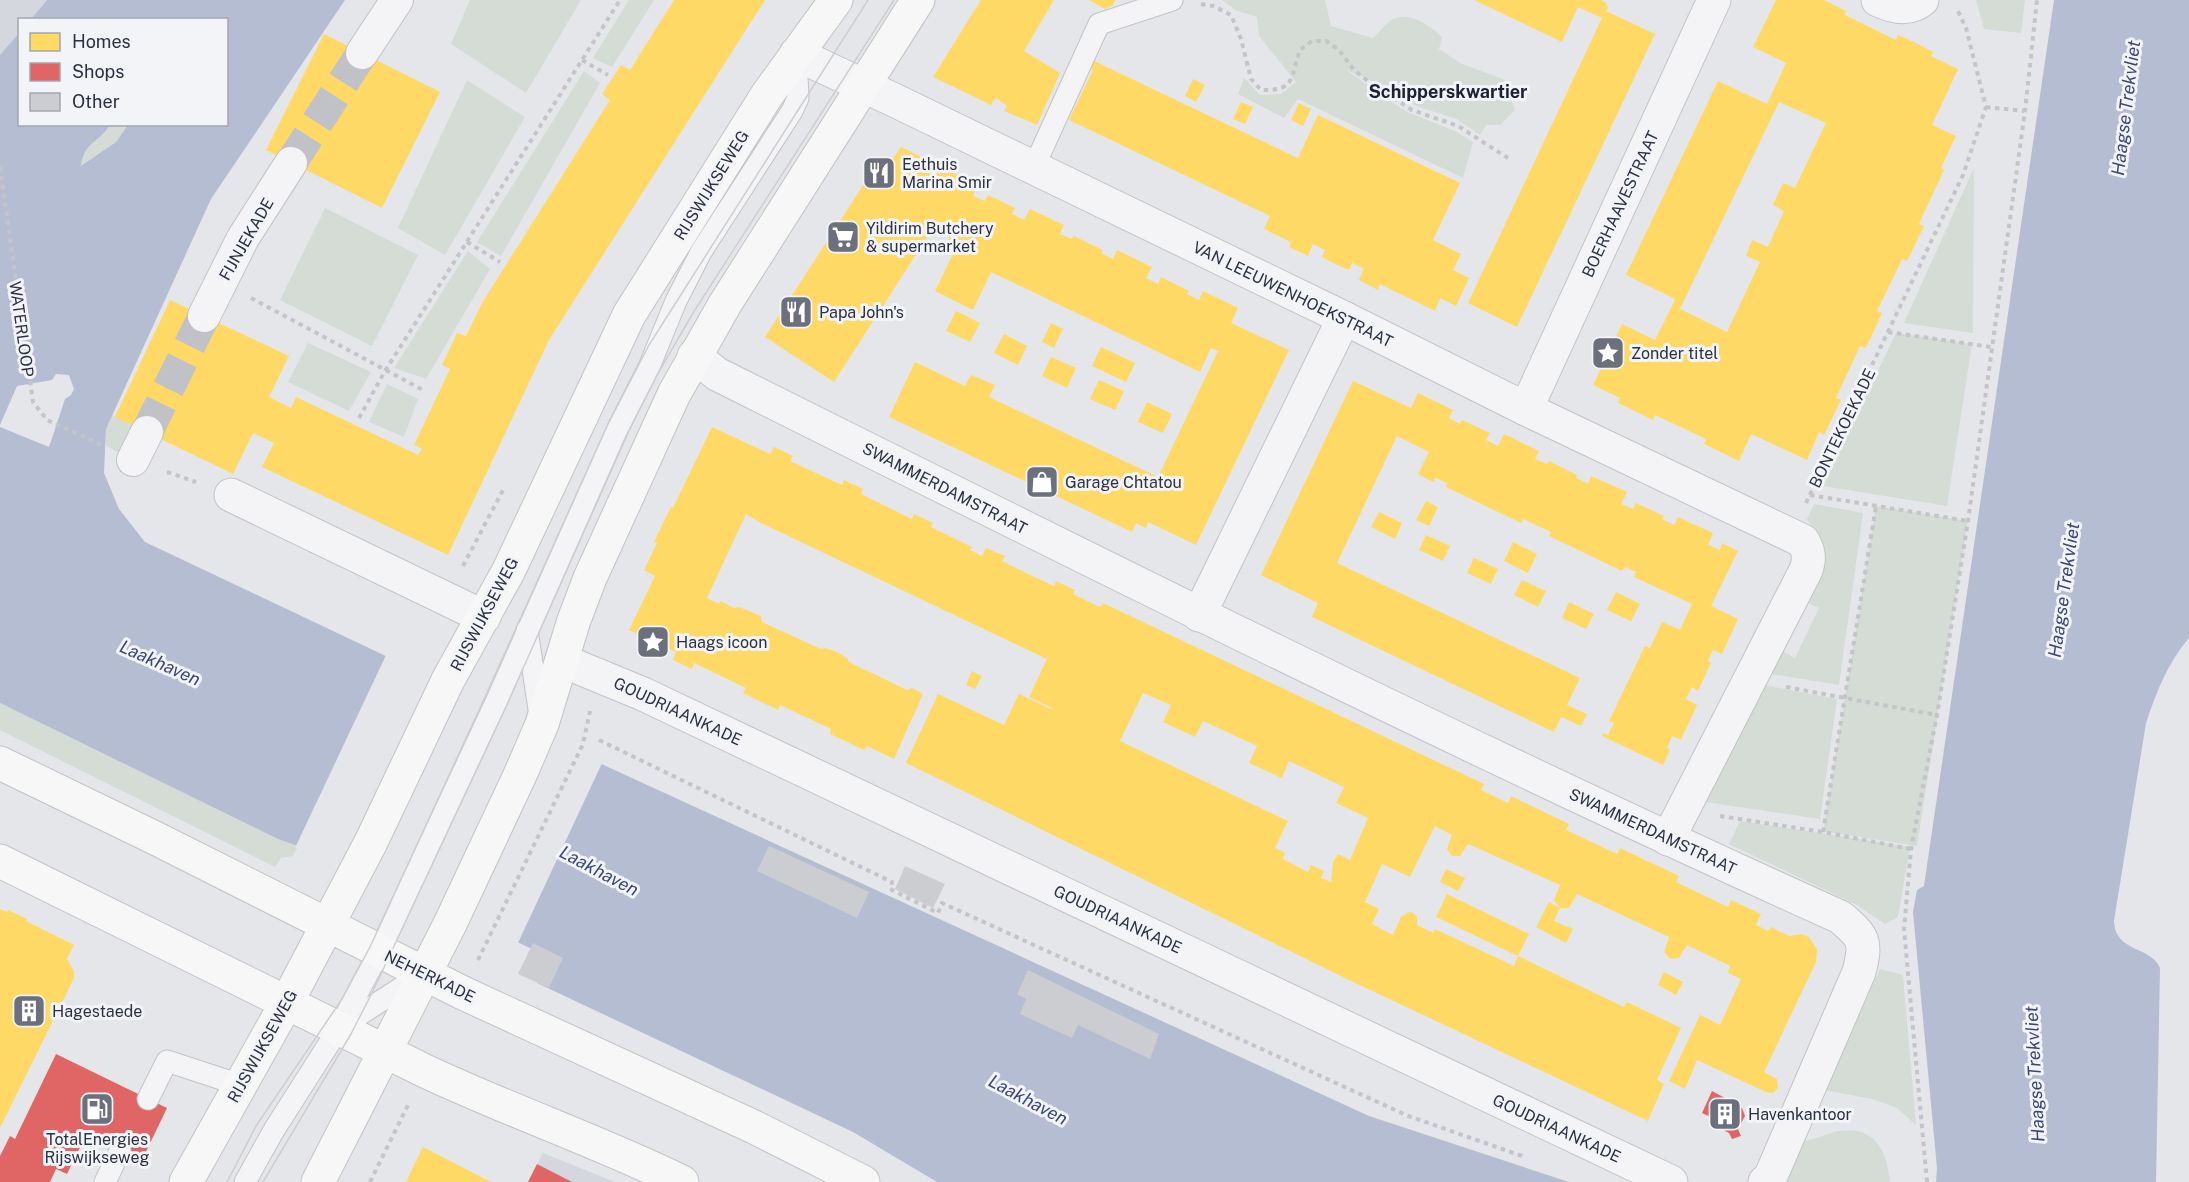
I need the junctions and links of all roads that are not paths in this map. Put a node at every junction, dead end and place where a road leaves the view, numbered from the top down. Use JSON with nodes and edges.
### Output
{"nodes":[{"id":1,"x":397,"y":0,"type":"edge"},
{"id":2,"x":836,"y":0,"type":"edge"},
{"id":3,"x":918,"y":0,"type":"edge"},
{"id":4,"x":1714,"y":0,"type":"edge"},
{"id":5,"x":1172,"y":1,"type":"edge"},
{"id":6,"x":362,"y":53,"type":"tunnel mouth"},
{"id":7,"x":796,"y":54,"type":"junction"},
{"id":8,"x":864,"y":87,"type":"junction"},
{"id":9,"x":291,"y":163,"type":"tunnel mouth"},
{"id":10,"x":1033,"y":169,"type":"junction"},
{"id":11,"x":204,"y":316,"type":"tunnel mouth"},
{"id":12,"x":1344,"y":318,"type":"junction"},
{"id":13,"x":694,"y":356,"type":"junction"},
{"id":14,"x":649,"y":368,"type":"junction"},
{"id":15,"x":1526,"y":409,"type":"junction"},
{"id":16,"x":147,"y":432,"type":"tunnel mouth"},
{"id":17,"x":121,"y":454,"type":"road end"},
{"id":18,"x":231,"y":495,"type":"road end"},
{"id":19,"x":1199,"y":615,"type":"junction"},
{"id":20,"x":484,"y":617,"type":"junction"},
{"id":21,"x":527,"y":630,"type":"junction"},
{"id":22,"x":563,"y":661,"type":"junction"},
{"id":23,"x":542,"y":724,"type":"junction"},
{"id":24,"x":0,"y":763,"type":"edge"},
{"id":25,"x":1668,"y":839,"type":"junction"},
{"id":26,"x":0,"y":861,"type":"edge"},
{"id":27,"x":327,"y":926,"type":"junction"},
{"id":28,"x":379,"y":952,"type":"junction"},
{"id":29,"x":424,"y":974,"type":"junction"},
{"id":30,"x":287,"y":1002,"type":"junction"},
{"id":31,"x":339,"y":1028,"type":"junction"},
{"id":32,"x":384,"y":1051,"type":"junction"},
{"id":33,"x":240,"y":1085,"type":"junction"},
{"id":34,"x":148,"y":1099,"type":"dead end"},
{"id":35,"x":120,"y":1151,"type":"dead end"},
{"id":36,"x":105,"y":1182,"type":"edge"},
{"id":37,"x":186,"y":1182,"type":"edge"},
{"id":38,"x":245,"y":1182,"type":"edge"},
{"id":39,"x":318,"y":1182,"type":"edge"},
{"id":40,"x":682,"y":1182,"type":"edge"},
{"id":41,"x":863,"y":1182,"type":"edge"},
{"id":42,"x":1671,"y":1182,"type":"edge"},
{"id":43,"x":1765,"y":1182,"type":"edge"}],
"edges":[{"from":1,"to":6,"type":"street"},
{"from":2,"to":7,"type":"main road","name":"RIJSWIJKSEWEG"},
{"from":3,"to":8,"type":"main road"},
{"from":4,"to":15,"type":"street","name":"BOERHAAVESTRAAT"},
{"from":5,"to":10,"type":"lane"},
{"from":7,"to":8,"type":"street","name":"VAN LEEUWENHOEKSTRAAT"},
{"from":7,"to":14,"type":"lane","name":"RIJSWIJKSEWEG"},
{"from":7,"to":20,"type":"main road","name":"RIJSWIJKSEWEG"},
{"from":8,"to":10,"type":"street","name":"VAN LEEUWENHOEKSTRAAT"},
{"from":8,"to":13,"type":"main road"},
{"from":9,"to":11,"type":"street","name":"FIJNJEKADE"},
{"from":10,"to":12,"type":"street","name":"VAN LEEUWENHOEKSTRAAT"},
{"from":12,"to":15,"type":"street","name":"VAN LEEUWENHOEKSTRAAT"},
{"from":12,"to":19,"type":"street"},
{"from":13,"to":14,"type":"lane"},
{"from":13,"to":19,"type":"street","name":"SWAMMERDAMSTRAAT"},
{"from":13,"to":22,"type":"main road"},
{"from":14,"to":21,"type":"lane","name":"RIJSWIJKSEWEG"},
{"from":15,"to":25,"type":"street","name":"VAN LEEUWENHOEKSTRAAT"},
{"from":16,"to":17,"type":"street"},
{"from":18,"to":20,"type":"street"},
{"from":19,"to":25,"type":"street","name":"SWAMMERDAMSTRAAT"},
{"from":20,"to":27,"type":"main road","name":"RIJSWIJKSEWEG"},
{"from":21,"to":23,"type":"lane"},
{"from":21,"to":28,"type":"lane","name":"RIJSWIJKSEWEG"},
{"from":22,"to":23,"type":"main road"},
{"from":22,"to":42,"type":"street","name":"GOUDRIAANKADE"},
{"from":23,"to":29,"type":"main road"},
{"from":24,"to":27,"type":"main road","name":"NEHERKADE"},
{"from":25,"to":43,"type":"street","name":"SWAMMERDAMSTRAAT"},
{"from":26,"to":30,"type":"main road"},
{"from":27,"to":28,"type":"main road","name":"NEHERKADE"},
{"from":27,"to":30,"type":"main road","name":"RIJSWIJKSEWEG"},
{"from":28,"to":29,"type":"main road","name":"NEHERKADE"},
{"from":28,"to":31,"type":"lane","name":"RIJSWIJKSEWEG"},
{"from":29,"to":31,"type":"lane","name":"RIJSWIJKSEWEG"},
{"from":29,"to":32,"type":"main road"},
{"from":29,"to":41,"type":"main road","name":"NEHERKADE"},
{"from":30,"to":31,"type":"main road"},
{"from":30,"to":33,"type":"main road","name":"RIJSWIJKSEWEG"},
{"from":31,"to":32,"type":"main road"},
{"from":31,"to":38,"type":"lane","name":"RIJSWIJKSEWEG"},
{"from":32,"to":39,"type":"main road"},
{"from":32,"to":40,"type":"main road"},
{"from":33,"to":34,"type":"lane"},
{"from":33,"to":37,"type":"main road","name":"RIJSWIJKSEWEG"},
{"from":35,"to":36,"type":"lane"}]}
